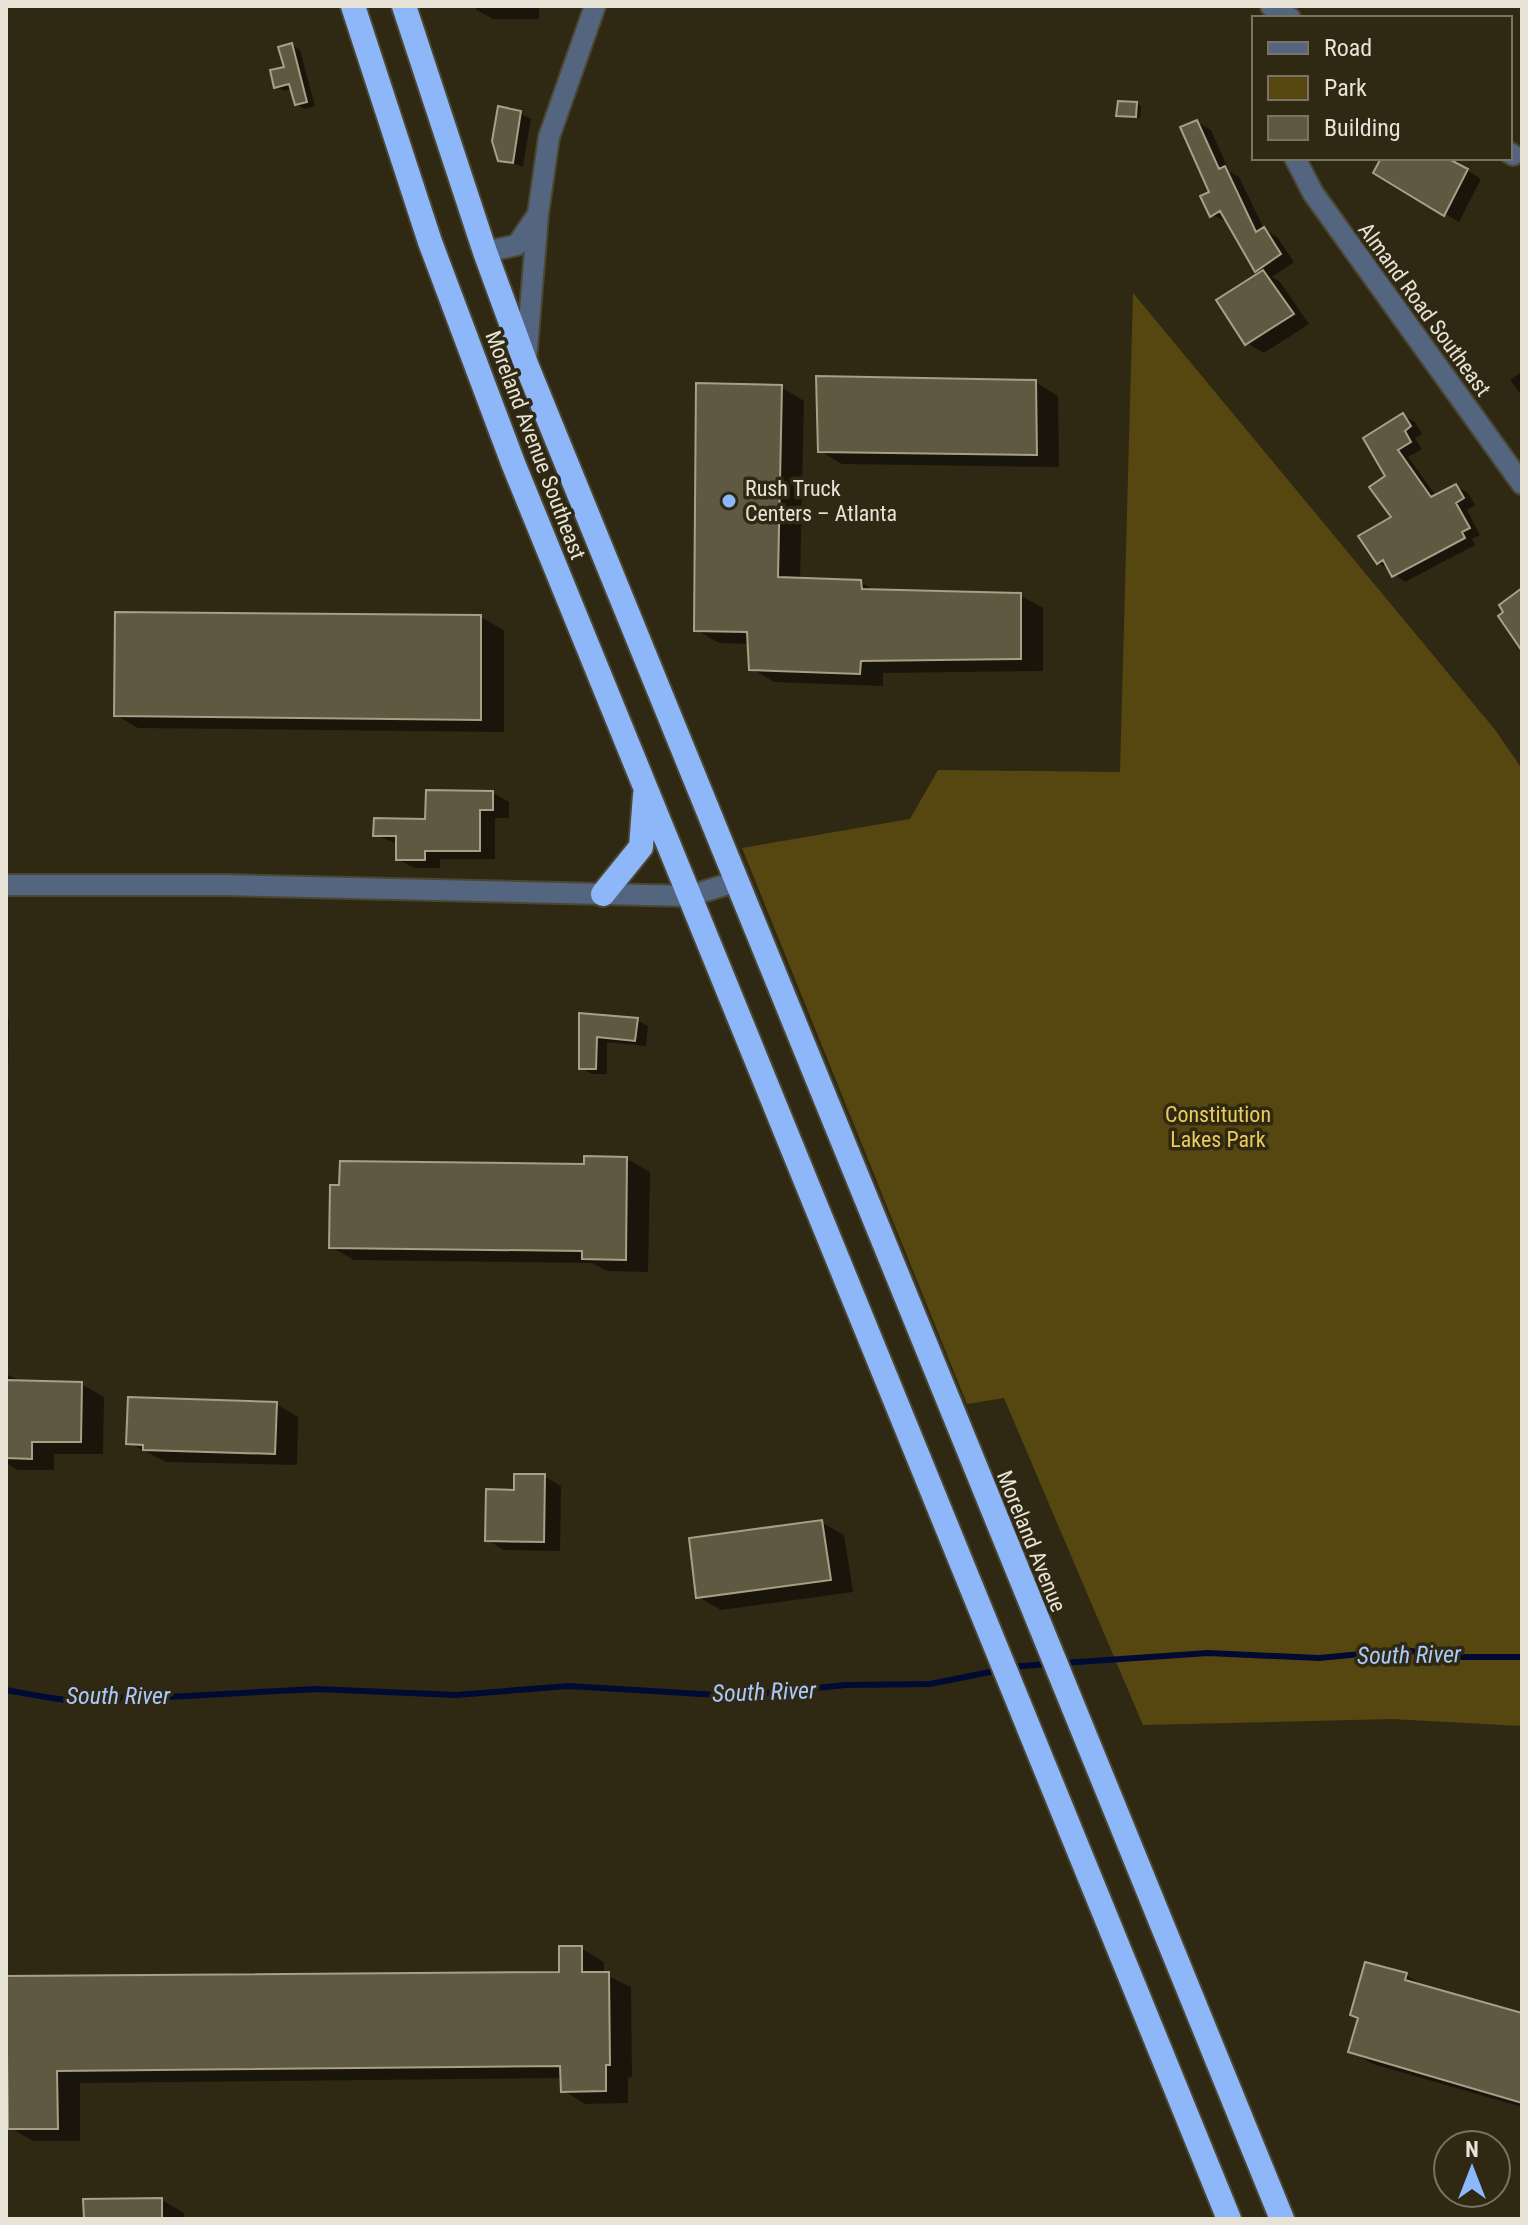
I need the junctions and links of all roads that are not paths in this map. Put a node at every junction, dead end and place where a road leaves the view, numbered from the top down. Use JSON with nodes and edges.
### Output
{"nodes":[{"id":1,"x":353,"y":6,"type":"edge"},
{"id":2,"x":404,"y":6,"type":"edge"},
{"id":3,"x":595,"y":6,"type":"edge"},
{"id":4,"x":1296,"y":160,"type":"edge"},
{"id":5,"x":538,"y":214,"type":"junction"},
{"id":6,"x":485,"y":252,"type":"junction"},
{"id":7,"x":526,"y":364,"type":"junction"},
{"id":8,"x":1522,"y":484,"type":"edge"},
{"id":9,"x":646,"y":789,"type":"junction"},
{"id":10,"x":735,"y":882,"type":"junction"},
{"id":11,"x":6,"y":885,"type":"edge"},
{"id":12,"x":603,"y":894,"type":"junction"},
{"id":13,"x":689,"y":896,"type":"junction"},
{"id":14,"x":1229,"y":2219,"type":"edge"},
{"id":15,"x":1282,"y":2219,"type":"edge"}],
"edges":[{"from":1,"to":9,"type":"highway","name":"Moreland Avenue Southeast"},
{"from":2,"to":6,"type":"highway","name":"Moreland Avenue Southeast"},
{"from":3,"to":5,"type":"street"},
{"from":4,"to":8,"type":"street","name":"Almand Road Southeast"},
{"from":5,"to":6,"type":"street"},
{"from":5,"to":7,"type":"street"},
{"from":6,"to":7,"type":"highway","name":"Moreland Avenue Southeast"},
{"from":7,"to":10,"type":"highway","name":"Moreland Avenue Southeast"},
{"from":9,"to":12,"type":"highway"},
{"from":9,"to":13,"type":"highway","name":"Moreland Avenue Southeast"},
{"from":10,"to":13,"type":"street"},
{"from":10,"to":15,"type":"highway","name":"Moreland Avenue"},
{"from":11,"to":12,"type":"street"},
{"from":12,"to":13,"type":"street"},
{"from":13,"to":14,"type":"highway"}]}
